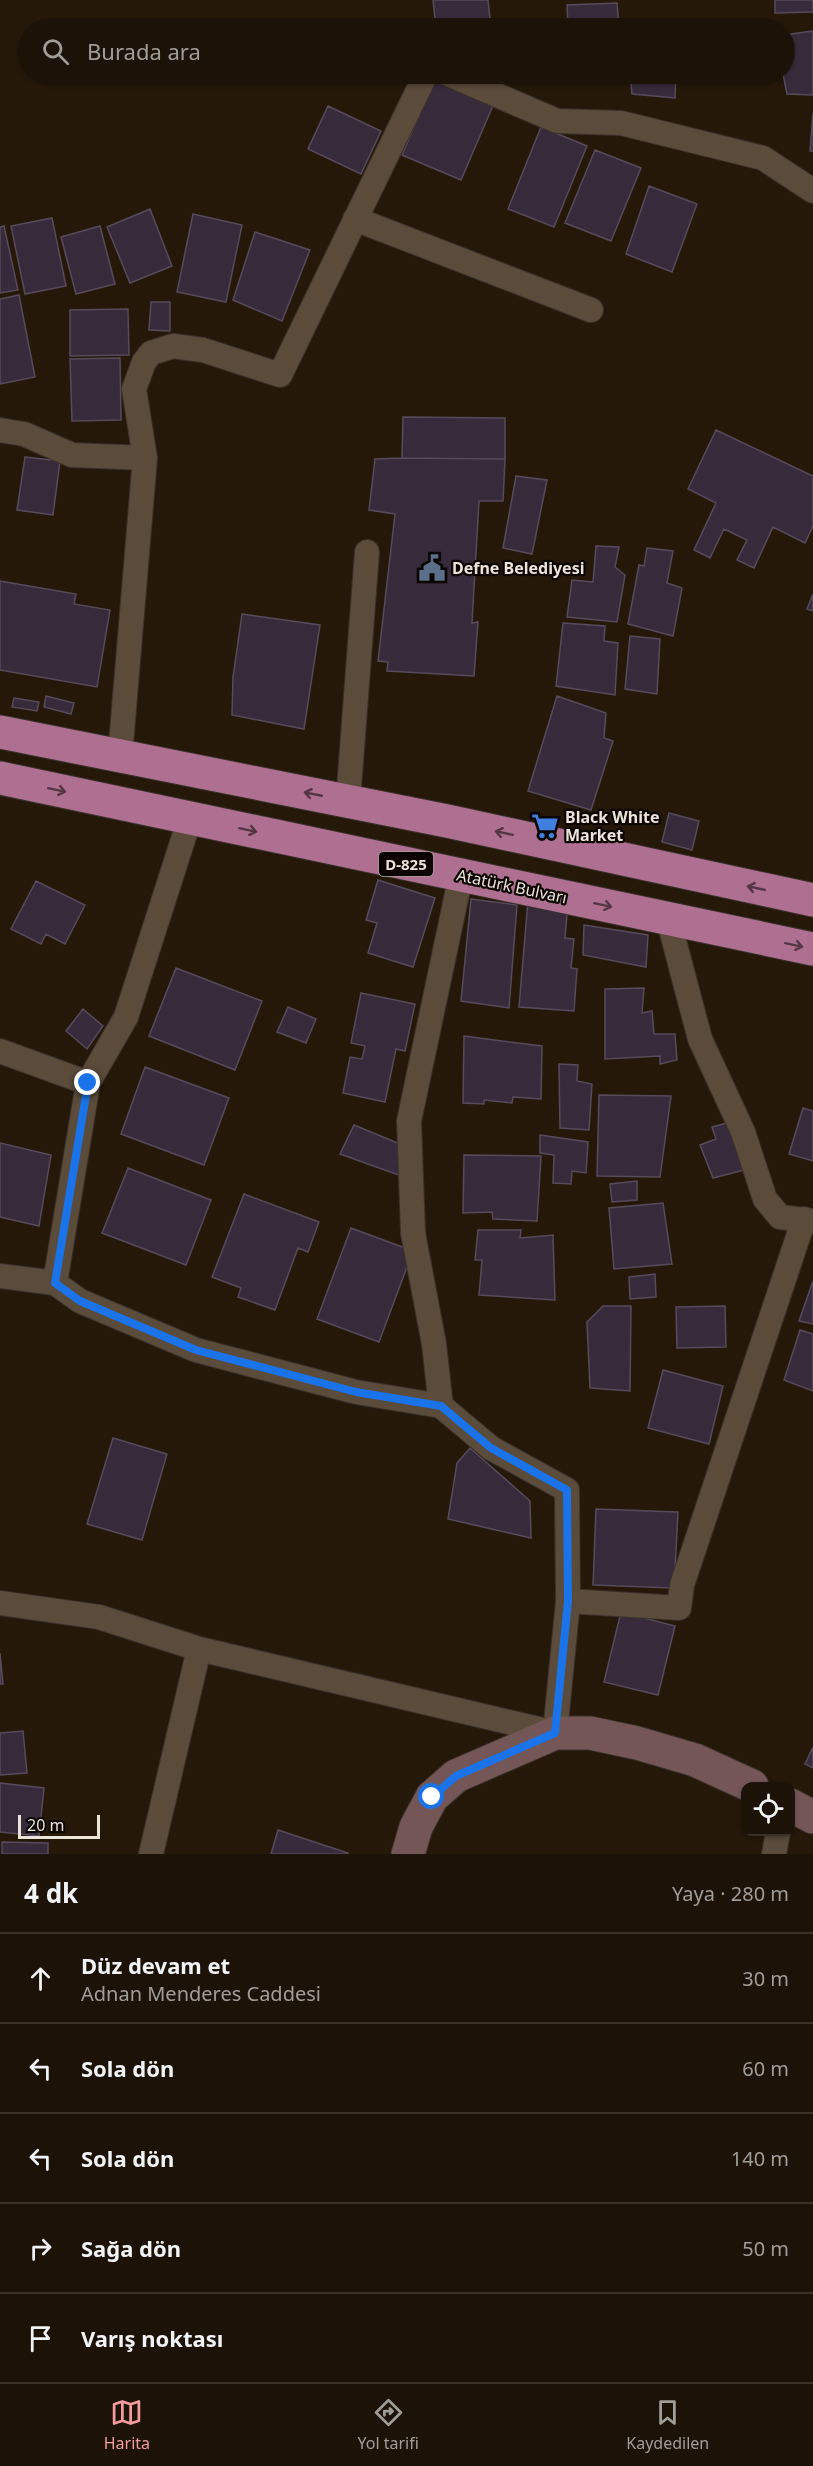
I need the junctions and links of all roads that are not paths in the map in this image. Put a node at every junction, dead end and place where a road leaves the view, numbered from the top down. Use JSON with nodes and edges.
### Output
{"nodes":[{"id":1,"x":421,"y":84,"type":"edge"},
{"id":2,"x":472,"y":84,"type":"edge"},
{"id":3,"x":813,"y":191,"type":"edge"},
{"id":4,"x":355,"y":219,"type":"junction"},
{"id":5,"x":591,"y":310,"type":"dead end"},
{"id":6,"x":0,"y":430,"type":"edge"},
{"id":7,"x":146,"y":458,"type":"junction"},
{"id":8,"x":367,"y":552,"type":"dead end"},
{"id":9,"x":0,"y":732,"type":"edge"},
{"id":10,"x":120,"y":756,"type":"junction"},
{"id":11,"x":0,"y":778,"type":"edge"},
{"id":12,"x":348,"y":801,"type":"junction"},
{"id":13,"x":190,"y":818,"type":"junction"},
{"id":14,"x":461,"y":875,"type":"junction"},
{"id":15,"x":813,"y":900,"type":"edge"},
{"id":16,"x":668,"y":918,"type":"junction"},
{"id":17,"x":813,"y":949,"type":"edge"},
{"id":18,"x":0,"y":1051,"type":"edge"},
{"id":19,"x":88,"y":1083,"type":"junction"},
{"id":20,"x":809,"y":1220,"type":"edge"},
{"id":21,"x":0,"y":1276,"type":"edge"},
{"id":22,"x":55,"y":1283,"type":"junction"},
{"id":23,"x":441,"y":1406,"type":"junction"},
{"id":24,"x":568,"y":1601,"type":"junction"},
{"id":25,"x":0,"y":1603,"type":"edge"},
{"id":26,"x":199,"y":1649,"type":"junction"},
{"id":27,"x":555,"y":1733,"type":"junction"},
{"id":28,"x":743,"y":1782,"type":"edge"},
{"id":29,"x":795,"y":1807,"type":"edge"},
{"id":30,"x":813,"y":1817,"type":"edge"},
{"id":31,"x":777,"y":1836,"type":"edge"},
{"id":32,"x":151,"y":1854,"type":"edge"},
{"id":33,"x":408,"y":1854,"type":"edge"},
{"id":34,"x":774,"y":1854,"type":"edge"}],
"edges":[{"from":1,"to":4,"type":"street"},
{"from":2,"to":3,"type":"street"},
{"from":4,"to":5,"type":"street"},
{"from":4,"to":7,"type":"street"},
{"from":6,"to":7,"type":"street"},
{"from":7,"to":10,"type":"street"},
{"from":8,"to":12,"type":"street"},
{"from":9,"to":10,"type":"highway"},
{"from":12,"to":10,"type":"highway","one_way":true},
{"from":11,"to":13,"type":"highway","name":"Atatürk Bulvarı","number":"D-825","one_way":true},
{"from":15,"to":12,"type":"highway","one_way":true},
{"from":13,"to":14,"type":"highway","name":"Atatürk Bulvarı","number":"D-825","one_way":true},
{"from":13,"to":19,"type":"street"},
{"from":14,"to":16,"type":"highway","name":"Atatürk Bulvarı","number":"D-825","one_way":true},
{"from":14,"to":23,"type":"street"},
{"from":16,"to":17,"type":"highway","name":"Atatürk Bulvarı","number":"D-825","one_way":true},
{"from":16,"to":20,"type":"street"},
{"from":18,"to":19,"type":"street"},
{"from":19,"to":22,"type":"street"},
{"from":20,"to":24,"type":"street"},
{"from":21,"to":22,"type":"street"},
{"from":22,"to":23,"type":"street"},
{"from":23,"to":24,"type":"street"},
{"from":24,"to":27,"type":"street"},
{"from":25,"to":26,"type":"street"},
{"from":26,"to":27,"type":"street"},
{"from":26,"to":32,"type":"street"},
{"from":27,"to":28,"type":"street"},
{"from":27,"to":33,"type":"street"},
{"from":29,"to":30,"type":"street"},
{"from":31,"to":34,"type":"street"}]}
